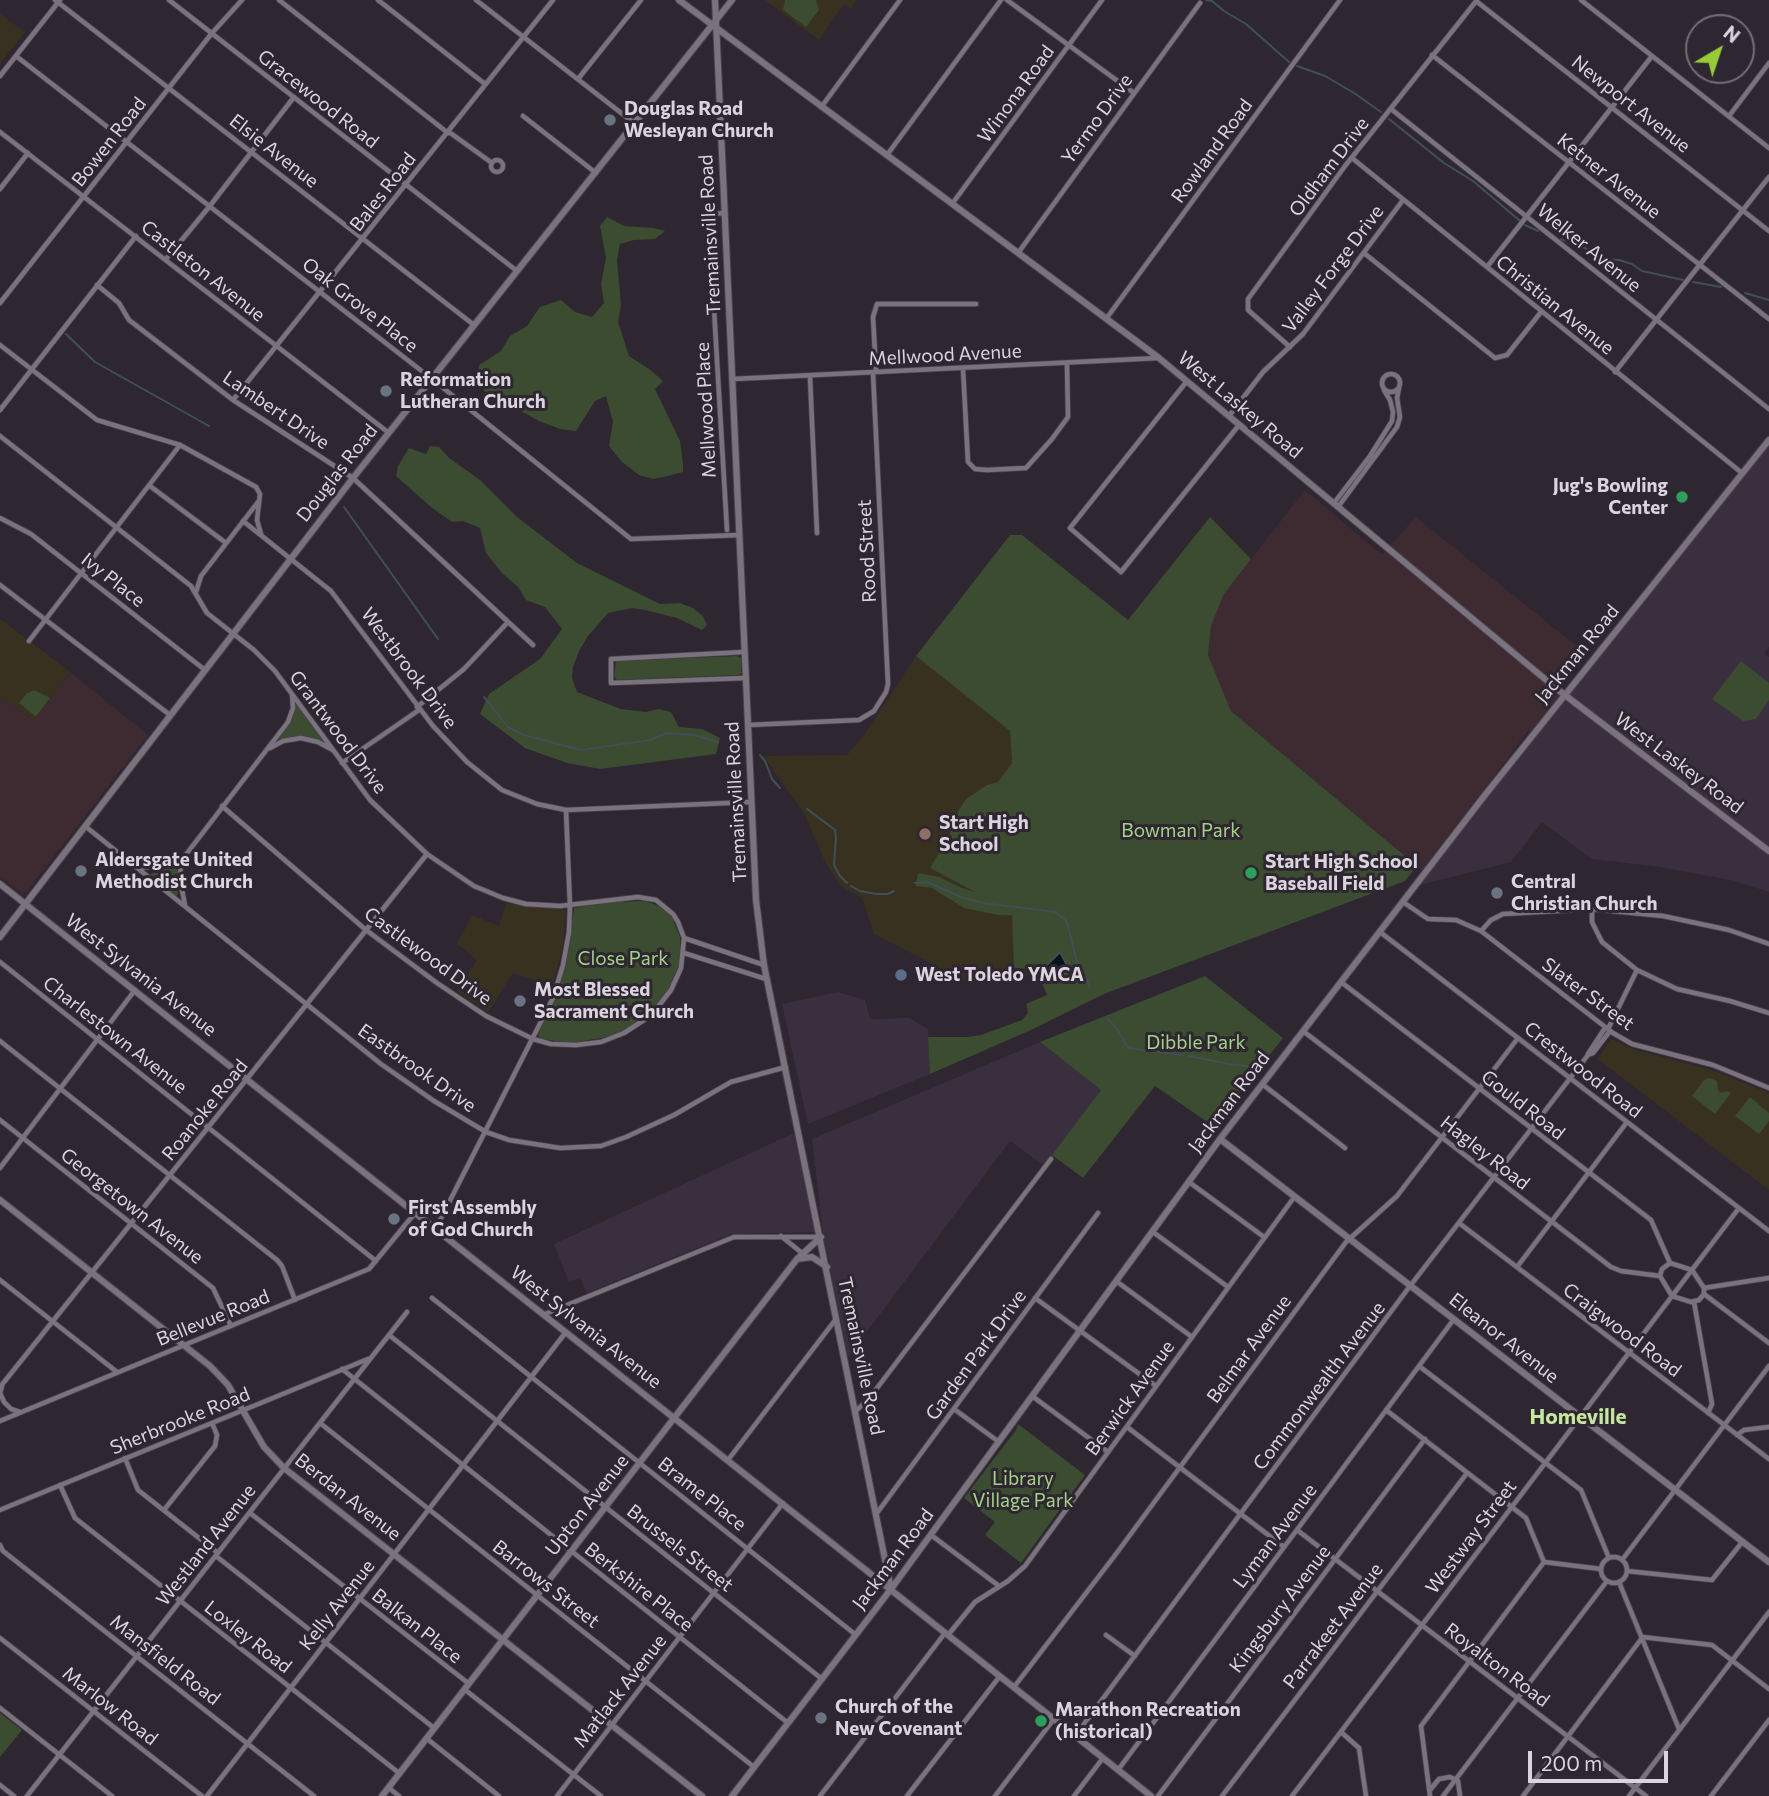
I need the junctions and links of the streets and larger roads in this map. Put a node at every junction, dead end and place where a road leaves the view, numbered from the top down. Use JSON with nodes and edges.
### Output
{"nodes":[{"id":1,"x":169,"y":0,"type":"edge"},
{"id":2,"x":242,"y":0,"type":"edge"},
{"id":3,"x":279,"y":0,"type":"edge"},
{"id":4,"x":378,"y":0,"type":"edge"},
{"id":5,"x":476,"y":0,"type":"edge"},
{"id":6,"x":553,"y":0,"type":"edge"},
{"id":7,"x":641,"y":0,"type":"edge"},
{"id":8,"x":678,"y":0,"type":"edge"},
{"id":9,"x":715,"y":0,"type":"edge"},
{"id":10,"x":732,"y":0,"type":"edge"},
{"id":11,"x":901,"y":0,"type":"edge"},
{"id":12,"x":1001,"y":0,"type":"edge"},
{"id":13,"x":1007,"y":0,"type":"edge"},
{"id":14,"x":1102,"y":0,"type":"edge"},
{"id":15,"x":1340,"y":0,"type":"edge"},
{"id":16,"x":1581,"y":0,"type":"edge"},
{"id":17,"x":58,"y":1,"type":"edge"},
{"id":18,"x":1476,"y":1,"type":"edge"},
{"id":19,"x":1200,"y":2,"type":"dead end"},
{"id":20,"x":717,"y":20,"type":"junction"},
{"id":21,"x":714,"y":27,"type":"junction"},
{"id":22,"x":212,"y":33,"type":"junction"},
{"id":23,"x":524,"y":37,"type":"junction"},
{"id":24,"x":1069,"y":45,"type":"junction"},
{"id":25,"x":1432,"y":55,"type":"junction"},
{"id":26,"x":16,"y":56,"type":"junction"},
{"id":27,"x":1652,"y":56,"type":"junction"},
{"id":28,"x":1768,"y":65,"type":"edge"},
{"id":29,"x":0,"y":76,"type":"edge"},
{"id":30,"x":578,"y":79,"type":"junction"},
{"id":31,"x":485,"y":84,"type":"junction"},
{"id":32,"x":169,"y":88,"type":"junction"},
{"id":33,"x":1134,"y":93,"type":"junction"},
{"id":34,"x":294,"y":97,"type":"junction"},
{"id":35,"x":822,"y":106,"type":"junction"},
{"id":36,"x":1613,"y":107,"type":"junction"},
{"id":37,"x":1391,"y":109,"type":"junction"},
{"id":38,"x":523,"y":116,"type":"dead end"},
{"id":39,"x":1729,"y":116,"type":"junction"},
{"id":40,"x":635,"y":124,"type":"junction"},
{"id":41,"x":0,"y":132,"type":"edge"},
{"id":42,"x":448,"y":132,"type":"junction"},
{"id":43,"x":126,"y":142,"type":"junction"},
{"id":44,"x":1769,"y":148,"type":"edge"},
{"id":45,"x":253,"y":152,"type":"junction"},
{"id":46,"x":28,"y":153,"type":"junction"},
{"id":47,"x":887,"y":155,"type":"junction"},
{"id":48,"x":1352,"y":158,"type":"junction"},
{"id":49,"x":492,"y":163,"type":"dead end"},
{"id":50,"x":1569,"y":163,"type":"junction"},
{"id":51,"x":596,"y":173,"type":"junction"},
{"id":52,"x":1769,"y":177,"type":"edge"},
{"id":53,"x":407,"y":185,"type":"junction"},
{"id":54,"x":0,"y":189,"type":"edge"},
{"id":55,"x":84,"y":196,"type":"junction"},
{"id":56,"x":1403,"y":200,"type":"junction"},
{"id":57,"x":952,"y":204,"type":"junction"},
{"id":58,"x":209,"y":207,"type":"junction"},
{"id":59,"x":1743,"y":210,"type":"junction"},
{"id":60,"x":725,"y":213,"type":"junction"},
{"id":61,"x":1528,"y":216,"type":"junction"},
{"id":62,"x":1769,"y":231,"type":"edge"},
{"id":63,"x":136,"y":236,"type":"junction"},
{"id":64,"x":363,"y":239,"type":"junction"},
{"id":65,"x":1018,"y":253,"type":"junction"},
{"id":66,"x":1364,"y":253,"type":"junction"},
{"id":67,"x":166,"y":259,"type":"junction"},
{"id":68,"x":1699,"y":265,"type":"junction"},
{"id":69,"x":1487,"y":267,"type":"junction"},
{"id":70,"x":517,"y":271,"type":"junction"},
{"id":71,"x":97,"y":285,"type":"junction"},
{"id":72,"x":321,"y":292,"type":"junction"},
{"id":73,"x":0,"y":303,"type":"edge"},
{"id":74,"x":976,"y":304,"type":"dead end"},
{"id":75,"x":1541,"y":312,"type":"junction"},
{"id":76,"x":1106,"y":319,"type":"junction"},
{"id":77,"x":1769,"y":319,"type":"edge"},
{"id":78,"x":1657,"y":320,"type":"junction"},
{"id":79,"x":474,"y":325,"type":"junction"},
{"id":80,"x":0,"y":345,"type":"edge"},
{"id":81,"x":1290,"y":347,"type":"junction"},
{"id":82,"x":277,"y":348,"type":"junction"},
{"id":83,"x":1159,"y":358,"type":"junction"},
{"id":84,"x":1067,"y":364,"type":"junction"},
{"id":85,"x":963,"y":369,"type":"junction"},
{"id":86,"x":32,"y":370,"type":"junction"},
{"id":87,"x":1615,"y":372,"type":"junction"},
{"id":88,"x":875,"y":373,"type":"junction"},
{"id":89,"x":810,"y":377,"type":"junction"},
{"id":90,"x":432,"y":379,"type":"junction"},
{"id":91,"x":733,"y":379,"type":"junction"},
{"id":92,"x":1186,"y":381,"type":"junction"},
{"id":93,"x":1399,"y":388,"type":"junction"},
{"id":94,"x":1384,"y":390,"type":"junction"},
{"id":95,"x":233,"y":400,"type":"junction"},
{"id":96,"x":1769,"y":409,"type":"edge"},
{"id":97,"x":0,"y":410,"type":"edge"},
{"id":98,"x":1229,"y":416,"type":"junction"},
{"id":99,"x":1239,"y":425,"type":"junction"},
{"id":100,"x":389,"y":433,"type":"junction"},
{"id":101,"x":0,"y":436,"type":"edge"},
{"id":102,"x":1769,"y":440,"type":"edge"},
{"id":103,"x":180,"y":445,"type":"junction"},
{"id":104,"x":1761,"y":449,"type":"junction"},
{"id":105,"x":1769,"y":455,"type":"edge"},
{"id":106,"x":1742,"y":473,"type":"junction"},
{"id":107,"x":353,"y":478,"type":"junction"},
{"id":108,"x":150,"y":486,"type":"junction"},
{"id":109,"x":259,"y":500,"type":"junction"},
{"id":110,"x":1336,"y":505,"type":"junction"},
{"id":111,"x":0,"y":518,"type":"edge"},
{"id":112,"x":243,"y":521,"type":"junction"},
{"id":113,"x":117,"y":529,"type":"junction"},
{"id":114,"x":727,"y":530,"type":"dead end"},
{"id":115,"x":817,"y":533,"type":"dead end"},
{"id":116,"x":262,"y":535,"type":"junction"},
{"id":117,"x":740,"y":535,"type":"junction"},
{"id":118,"x":226,"y":543,"type":"junction"},
{"id":119,"x":291,"y":559,"type":"junction"},
{"id":120,"x":82,"y":574,"type":"junction"},
{"id":121,"x":0,"y":585,"type":"edge"},
{"id":122,"x":196,"y":593,"type":"junction"},
{"id":123,"x":46,"y":619,"type":"junction"},
{"id":124,"x":508,"y":622,"type":"junction"},
{"id":125,"x":233,"y":634,"type":"junction"},
{"id":126,"x":29,"y":641,"type":"dead end"},
{"id":127,"x":533,"y":645,"type":"dead end"},
{"id":128,"x":744,"y":652,"type":"junction"},
{"id":129,"x":205,"y":670,"type":"junction"},
{"id":130,"x":745,"y":678,"type":"junction"},
{"id":131,"x":292,"y":692,"type":"junction"},
{"id":132,"x":1564,"y":695,"type":"junction"},
{"id":133,"x":418,"y":709,"type":"junction"},
{"id":134,"x":170,"y":715,"type":"junction"},
{"id":135,"x":748,"y":726,"type":"junction"},
{"id":136,"x":335,"y":752,"type":"junction"},
{"id":137,"x":264,"y":754,"type":"junction"},
{"id":138,"x":342,"y":762,"type":"junction"},
{"id":139,"x":751,"y":802,"type":"junction"},
{"id":140,"x":222,"y":806,"type":"junction"},
{"id":141,"x":566,"y":810,"type":"junction"},
{"id":142,"x":85,"y":826,"type":"junction"},
{"id":143,"x":1769,"y":852,"type":"edge"},
{"id":144,"x":426,"y":855,"type":"junction"},
{"id":145,"x":181,"y":860,"type":"junction"},
{"id":146,"x":138,"y":868,"type":"junction"},
{"id":147,"x":0,"y":884,"type":"edge"},
{"id":148,"x":1403,"y":902,"type":"junction"},
{"id":149,"x":25,"y":904,"type":"junction"},
{"id":150,"x":185,"y":905,"type":"junction"},
{"id":151,"x":570,"y":906,"type":"junction"},
{"id":152,"x":1592,"y":909,"type":"junction"},
{"id":153,"x":366,"y":930,"type":"junction"},
{"id":154,"x":1481,"y":931,"type":"junction"},
{"id":155,"x":1380,"y":932,"type":"junction"},
{"id":156,"x":0,"y":937,"type":"edge"},
{"id":157,"x":684,"y":938,"type":"junction"},
{"id":158,"x":1769,"y":944,"type":"edge"},
{"id":159,"x":684,"y":953,"type":"junction"},
{"id":160,"x":0,"y":962,"type":"edge"},
{"id":161,"x":764,"y":965,"type":"junction"},
{"id":162,"x":1637,"y":970,"type":"junction"},
{"id":163,"x":767,"y":979,"type":"junction"},
{"id":164,"x":1341,"y":982,"type":"junction"},
{"id":165,"x":135,"y":990,"type":"junction"},
{"id":166,"x":307,"y":1005,"type":"junction"},
{"id":167,"x":1769,"y":1013,"type":"edge"},
{"id":168,"x":1608,"y":1029,"type":"junction"},
{"id":169,"x":1303,"y":1031,"type":"junction"},
{"id":170,"x":1518,"y":1038,"type":"junction"},
{"id":171,"x":533,"y":1039,"type":"junction"},
{"id":172,"x":98,"y":1040,"type":"junction"},
{"id":173,"x":0,"y":1041,"type":"edge"},
{"id":174,"x":786,"y":1067,"type":"junction"},
{"id":175,"x":1570,"y":1078,"type":"junction"},
{"id":176,"x":248,"y":1079,"type":"junction"},
{"id":177,"x":1262,"y":1084,"type":"junction"},
{"id":178,"x":1479,"y":1088,"type":"junction"},
{"id":179,"x":1769,"y":1088,"type":"edge"},
{"id":180,"x":60,"y":1089,"type":"junction"},
{"id":181,"x":0,"y":1120,"type":"edge"},
{"id":182,"x":1627,"y":1122,"type":"junction"},
{"id":183,"x":209,"y":1128,"type":"junction"},
{"id":184,"x":1531,"y":1129,"type":"junction"},
{"id":185,"x":486,"y":1132,"type":"junction"},
{"id":186,"x":1441,"y":1137,"type":"junction"},
{"id":187,"x":23,"y":1138,"type":"junction"},
{"id":188,"x":1220,"y":1139,"type":"junction"},
{"id":189,"x":1345,"y":1148,"type":"dead end"},
{"id":190,"x":1051,"y":1159,"type":"dead end"},
{"id":191,"x":0,"y":1168,"type":"edge"},
{"id":192,"x":1588,"y":1173,"type":"junction"},
{"id":193,"x":170,"y":1175,"type":"junction"},
{"id":194,"x":1494,"y":1177,"type":"junction"},
{"id":195,"x":1188,"y":1181,"type":"junction"},
{"id":196,"x":1295,"y":1196,"type":"junction"},
{"id":197,"x":0,"y":1200,"type":"edge"},
{"id":198,"x":1739,"y":1208,"type":"junction"},
{"id":199,"x":415,"y":1212,"type":"junction"},
{"id":200,"x":1098,"y":1213,"type":"dead end"},
{"id":201,"x":1551,"y":1222,"type":"junction"},
{"id":202,"x":131,"y":1223,"type":"junction"},
{"id":203,"x":1459,"y":1223,"type":"junction"},
{"id":204,"x":436,"y":1228,"type":"junction"},
{"id":205,"x":1152,"y":1231,"type":"junction"},
{"id":206,"x":1769,"y":1231,"type":"edge"},
{"id":207,"x":780,"y":1236,"type":"junction"},
{"id":208,"x":821,"y":1237,"type":"junction"},
{"id":209,"x":1264,"y":1237,"type":"junction"},
{"id":210,"x":1349,"y":1238,"type":"junction"},
{"id":211,"x":799,"y":1256,"type":"junction"},
{"id":212,"x":376,"y":1261,"type":"junction"},
{"id":213,"x":1670,"y":1263,"type":"junction"},
{"id":214,"x":827,"y":1267,"type":"junction"},
{"id":215,"x":1517,"y":1267,"type":"junction"},
{"id":216,"x":1692,"y":1270,"type":"junction"},
{"id":217,"x":90,"y":1272,"type":"junction"},
{"id":218,"x":1660,"y":1276,"type":"junction"},
{"id":219,"x":1769,"y":1278,"type":"edge"},
{"id":220,"x":0,"y":1280,"type":"edge"},
{"id":221,"x":1116,"y":1281,"type":"junction"},
{"id":222,"x":1411,"y":1285,"type":"junction"},
{"id":223,"x":1228,"y":1287,"type":"junction"},
{"id":224,"x":1704,"y":1291,"type":"junction"},
{"id":225,"x":1672,"y":1296,"type":"junction"},
{"id":226,"x":432,"y":1297,"type":"dead end"},
{"id":227,"x":1035,"y":1298,"type":"junction"},
{"id":228,"x":296,"y":1300,"type":"junction"},
{"id":229,"x":1694,"y":1302,"type":"junction"},
{"id":230,"x":407,"y":1312,"type":"dead end"},
{"id":231,"x":545,"y":1314,"type":"junction"},
{"id":232,"x":837,"y":1317,"type":"junction"},
{"id":233,"x":1454,"y":1319,"type":"junction"},
{"id":234,"x":52,"y":1320,"type":"junction"},
{"id":235,"x":231,"y":1326,"type":"junction"},
{"id":236,"x":1080,"y":1331,"type":"junction"},
{"id":237,"x":566,"y":1332,"type":"junction"},
{"id":238,"x":389,"y":1335,"type":"junction"},
{"id":239,"x":1192,"y":1337,"type":"junction"},
{"id":240,"x":198,"y":1340,"type":"junction"},
{"id":241,"x":1769,"y":1343,"type":"edge"},
{"id":242,"x":184,"y":1345,"type":"junction"},
{"id":243,"x":1629,"y":1353,"type":"junction"},
{"id":244,"x":197,"y":1356,"type":"junction"},
{"id":245,"x":371,"y":1357,"type":"junction"},
{"id":246,"x":1419,"y":1366,"type":"junction"},
{"id":247,"x":1769,"y":1366,"type":"edge"},
{"id":248,"x":342,"y":1369,"type":"junction"},
{"id":249,"x":118,"y":1373,"type":"junction"},
{"id":250,"x":532,"y":1377,"type":"junction"},
{"id":251,"x":354,"y":1379,"type":"junction"},
{"id":252,"x":2,"y":1384,"type":"edge"},
{"id":253,"x":1156,"y":1386,"type":"junction"},
{"id":254,"x":1032,"y":1396,"type":"junction"},
{"id":255,"x":954,"y":1409,"type":"junction"},
{"id":256,"x":242,"y":1410,"type":"junction"},
{"id":257,"x":1386,"y":1410,"type":"junction"},
{"id":258,"x":856,"y":1411,"type":"junction"},
{"id":259,"x":21,"y":1412,"type":"junction"},
{"id":260,"x":1708,"y":1413,"type":"junction"},
{"id":261,"x":674,"y":1417,"type":"junction"},
{"id":262,"x":1581,"y":1417,"type":"junction"},
{"id":263,"x":0,"y":1421,"type":"edge"},
{"id":264,"x":497,"y":1421,"type":"junction"},
{"id":265,"x":212,"y":1423,"type":"junction"},
{"id":266,"x":320,"y":1423,"type":"junction"},
{"id":267,"x":1724,"y":1425,"type":"junction"},
{"id":268,"x":1127,"y":1427,"type":"junction"},
{"id":269,"x":1769,"y":1427,"type":"edge"},
{"id":270,"x":1737,"y":1435,"type":"junction"},
{"id":271,"x":1425,"y":1439,"type":"junction"},
{"id":272,"x":999,"y":1442,"type":"junction"},
{"id":273,"x":1108,"y":1452,"type":"junction"},
{"id":274,"x":125,"y":1458,"type":"junction"},
{"id":275,"x":1769,"y":1459,"type":"edge"},
{"id":276,"x":728,"y":1460,"type":"junction"},
{"id":277,"x":640,"y":1462,"type":"junction"},
{"id":278,"x":1546,"y":1462,"type":"junction"},
{"id":279,"x":463,"y":1465,"type":"junction"},
{"id":280,"x":1180,"y":1467,"type":"junction"},
{"id":281,"x":284,"y":1468,"type":"junction"},
{"id":282,"x":1467,"y":1473,"type":"junction"},
{"id":283,"x":60,"y":1485,"type":"junction"},
{"id":284,"x":1675,"y":1490,"type":"junction"},
{"id":285,"x":783,"y":1503,"type":"junction"},
{"id":286,"x":606,"y":1507,"type":"junction"},
{"id":287,"x":1512,"y":1507,"type":"junction"},
{"id":288,"x":429,"y":1509,"type":"junction"},
{"id":289,"x":0,"y":1510,"type":"edge"},
{"id":290,"x":164,"y":1510,"type":"junction"},
{"id":291,"x":250,"y":1513,"type":"junction"},
{"id":292,"x":877,"y":1513,"type":"junction"},
{"id":293,"x":1241,"y":1514,"type":"junction"},
{"id":294,"x":1297,"y":1530,"type":"junction"},
{"id":295,"x":931,"y":1535,"type":"junction"},
{"id":296,"x":1742,"y":1541,"type":"junction"},
{"id":297,"x":0,"y":1545,"type":"edge"},
{"id":298,"x":1284,"y":1547,"type":"junction"},
{"id":299,"x":748,"y":1548,"type":"junction"},
{"id":300,"x":571,"y":1551,"type":"junction"},
{"id":301,"x":394,"y":1554,"type":"junction"},
{"id":302,"x":217,"y":1555,"type":"junction"},
{"id":303,"x":1609,"y":1558,"type":"junction"},
{"id":304,"x":1335,"y":1559,"type":"junction"},
{"id":305,"x":1622,"y":1560,"type":"junction"},
{"id":306,"x":1544,"y":1562,"type":"junction"},
{"id":307,"x":1769,"y":1562,"type":"edge"},
{"id":308,"x":1601,"y":1569,"type":"junction"},
{"id":309,"x":1627,"y":1571,"type":"junction"},
{"id":310,"x":1607,"y":1581,"type":"junction"},
{"id":311,"x":1619,"y":1582,"type":"junction"},
{"id":312,"x":999,"y":1586,"type":"junction"},
{"id":313,"x":891,"y":1589,"type":"junction"},
{"id":314,"x":1377,"y":1591,"type":"junction"},
{"id":315,"x":714,"y":1593,"type":"junction"},
{"id":316,"x":537,"y":1595,"type":"junction"},
{"id":317,"x":360,"y":1598,"type":"junction"},
{"id":318,"x":179,"y":1600,"type":"junction"},
{"id":319,"x":1769,"y":1612,"type":"edge"},
{"id":320,"x":1422,"y":1626,"type":"junction"},
{"id":321,"x":947,"y":1633,"type":"junction"},
{"id":322,"x":856,"y":1634,"type":"junction"},
{"id":323,"x":1106,"y":1635,"type":"dead end"},
{"id":324,"x":680,"y":1637,"type":"junction"},
{"id":325,"x":0,"y":1638,"type":"edge"},
{"id":326,"x":1642,"y":1638,"type":"junction"},
{"id":327,"x":503,"y":1639,"type":"junction"},
{"id":328,"x":326,"y":1643,"type":"junction"},
{"id":329,"x":138,"y":1656,"type":"junction"},
{"id":330,"x":1135,"y":1656,"type":"junction"},
{"id":331,"x":1468,"y":1661,"type":"junction"},
{"id":332,"x":1732,"y":1661,"type":"junction"},
{"id":333,"x":1000,"y":1676,"type":"junction"},
{"id":334,"x":822,"y":1679,"type":"junction"},
{"id":335,"x":645,"y":1681,"type":"junction"},
{"id":336,"x":466,"y":1686,"type":"junction"},
{"id":337,"x":1014,"y":1687,"type":"junction"},
{"id":338,"x":290,"y":1688,"type":"junction"},
{"id":339,"x":1769,"y":1689,"type":"edge"},
{"id":340,"x":1518,"y":1698,"type":"junction"},
{"id":341,"x":0,"y":1708,"type":"edge"},
{"id":342,"x":93,"y":1710,"type":"junction"},
{"id":343,"x":1054,"y":1719,"type":"junction"},
{"id":344,"x":1769,"y":1720,"type":"edge"},
{"id":345,"x":788,"y":1723,"type":"junction"},
{"id":346,"x":612,"y":1725,"type":"junction"},
{"id":347,"x":434,"y":1728,"type":"junction"},
{"id":348,"x":1679,"y":1730,"type":"junction"},
{"id":349,"x":1341,"y":1732,"type":"junction"},
{"id":350,"x":1075,"y":1736,"type":"junction"},
{"id":351,"x":1568,"y":1736,"type":"junction"},
{"id":352,"x":426,"y":1738,"type":"junction"},
{"id":353,"x":248,"y":1744,"type":"junction"},
{"id":354,"x":59,"y":1754,"type":"junction"},
{"id":355,"x":1103,"y":1758,"type":"junction"},
{"id":356,"x":754,"y":1767,"type":"junction"},
{"id":357,"x":1118,"y":1770,"type":"junction"},
{"id":358,"x":399,"y":1773,"type":"junction"},
{"id":359,"x":573,"y":1774,"type":"junction"},
{"id":360,"x":1456,"y":1780,"type":"junction"},
{"id":361,"x":0,"y":1785,"type":"edge"},
{"id":362,"x":388,"y":1787,"type":"junction"},
{"id":363,"x":1635,"y":1788,"type":"junction"},
{"id":364,"x":1430,"y":1793,"type":"edge"},
{"id":365,"x":1524,"y":1795,"type":"edge"},
{"id":366,"x":14,"y":1796,"type":"edge"},
{"id":367,"x":27,"y":1796,"type":"edge"},
{"id":368,"x":112,"y":1796,"type":"edge"},
{"id":369,"x":205,"y":1796,"type":"edge"},
{"id":370,"x":314,"y":1796,"type":"edge"},
{"id":371,"x":382,"y":1796,"type":"edge"},
{"id":372,"x":399,"y":1796,"type":"edge"},
{"id":373,"x":499,"y":1796,"type":"edge"},
{"id":374,"x":557,"y":1796,"type":"edge"},
{"id":375,"x":601,"y":1796,"type":"edge"},
{"id":376,"x":702,"y":1796,"type":"edge"},
{"id":377,"x":732,"y":1796,"type":"edge"},
{"id":378,"x":820,"y":1796,"type":"edge"},
{"id":379,"x":907,"y":1796,"type":"edge"},
{"id":380,"x":995,"y":1796,"type":"edge"},
{"id":381,"x":1074,"y":1796,"type":"edge"},
{"id":382,"x":1149,"y":1796,"type":"edge"},
{"id":383,"x":1158,"y":1796,"type":"edge"},
{"id":384,"x":1222,"y":1796,"type":"edge"},
{"id":385,"x":1292,"y":1796,"type":"edge"},
{"id":386,"x":1366,"y":1796,"type":"edge"},
{"id":387,"x":1443,"y":1796,"type":"edge"},
{"id":388,"x":1461,"y":1796,"type":"edge"},
{"id":389,"x":1629,"y":1796,"type":"edge"},
{"id":390,"x":1646,"y":1796,"type":"edge"},
{"id":391,"x":1711,"y":1796,"type":"edge"}],
"edges":[{"from":1,"to":22,"type":"street","name":"Gracewood Road"},
{"from":2,"to":22,"type":"street","name":"Bowen Road"},
{"from":3,"to":42,"type":"street"},
{"from":4,"to":31,"type":"street"},
{"from":5,"to":23,"type":"street"},
{"from":6,"to":23,"type":"street","name":"Bales Road"},
{"from":7,"to":30,"type":"street"},
{"from":8,"to":21,"type":"street","name":"West Laskey Road"},
{"from":9,"to":20,"type":"street","name":"Tremainsville Road"},
{"from":10,"to":20,"type":"street"},
{"from":11,"to":35,"type":"street"},
{"from":12,"to":47,"type":"street"},
{"from":13,"to":24,"type":"street"},
{"from":14,"to":24,"type":"street","name":"Winona Road"},
{"from":15,"to":76,"type":"street","name":"Rowland Road"},
{"from":16,"to":27,"type":"street"},
{"from":17,"to":26,"type":"street"},
{"from":17,"to":32,"type":"street","name":"Elsie Avenue"},
{"from":18,"to":25,"type":"street","name":"Oldham Drive"},
{"from":18,"to":36,"type":"street","name":"Newport Avenue"},
{"from":19,"to":33,"type":"street","name":"Yermo Drive"},
{"from":20,"to":21,"type":"street","name":"Tremainsville Road"},
{"from":21,"to":35,"type":"street","name":"West Laskey Road"},
{"from":21,"to":40,"type":"street","name":"Douglas Road"},
{"from":21,"to":60,"type":"street","name":"Tremainsville Road"},
{"from":22,"to":32,"type":"street","name":"Bowen Road"},
{"from":22,"to":34,"type":"street","name":"Gracewood Road"},
{"from":23,"to":30,"type":"street"},
{"from":23,"to":31,"type":"street","name":"Bales Road"},
{"from":24,"to":33,"type":"street"},
{"from":24,"to":57,"type":"street","name":"Winona Road"},
{"from":25,"to":37,"type":"street","name":"Oldham Drive"},
{"from":25,"to":50,"type":"street","name":"Ketner Avenue"},
{"from":26,"to":29,"type":"street"},
{"from":26,"to":43,"type":"street","name":"Oak Grove Place"},
{"from":27,"to":36,"type":"street"},
{"from":27,"to":39,"type":"street"},
{"from":28,"to":39,"type":"street"},
{"from":30,"to":40,"type":"street"},
{"from":31,"to":42,"type":"street","name":"Bales Road"},
{"from":32,"to":43,"type":"street","name":"Bowen Road"},
{"from":32,"to":45,"type":"street","name":"Elsie Avenue"},
{"from":33,"to":65,"type":"street","name":"Yermo Drive"},
{"from":34,"to":45,"type":"street"},
{"from":34,"to":53,"type":"street","name":"Gracewood Road"},
{"from":35,"to":47,"type":"street","name":"West Laskey Road"},
{"from":36,"to":50,"type":"street"},
{"from":36,"to":59,"type":"street","name":"Newport Avenue"},
{"from":37,"to":48,"type":"street","name":"Oldham Drive"},
{"from":37,"to":61,"type":"street","name":"Welker Avenue"},
{"from":38,"to":51,"type":"street"},
{"from":39,"to":44,"type":"street"},
{"from":40,"to":51,"type":"street","name":"Douglas Road"},
{"from":41,"to":46,"type":"street","name":"Castleton Avenue"},
{"from":42,"to":49,"type":"street"},
{"from":42,"to":53,"type":"street","name":"Bales Road"},
{"from":43,"to":55,"type":"street","name":"Bowen Road"},
{"from":43,"to":58,"type":"street","name":"Oak Grove Place"},
{"from":45,"to":58,"type":"street"},
{"from":45,"to":64,"type":"street","name":"Elsie Avenue"},
{"from":46,"to":54,"type":"street"},
{"from":46,"to":55,"type":"street","name":"Castleton Avenue"},
{"from":47,"to":57,"type":"street","name":"West Laskey Road"},
{"from":48,"to":56,"type":"street","name":"Christian Avenue"},
{"from":48,"to":81,"type":"street","name":"Oldham Drive"},
{"from":50,"to":61,"type":"street"},
{"from":50,"to":68,"type":"street","name":"Ketner Avenue"},
{"from":51,"to":70,"type":"street","name":"Douglas Road"},
{"from":52,"to":59,"type":"street"},
{"from":53,"to":64,"type":"street","name":"Bales Road"},
{"from":53,"to":70,"type":"street","name":"Gracewood Road"},
{"from":55,"to":63,"type":"street","name":"Castleton Avenue"},
{"from":55,"to":73,"type":"street","name":"Bowen Road"},
{"from":56,"to":66,"type":"street","name":"Valley Forge Drive"},
{"from":56,"to":69,"type":"street","name":"Christian Avenue"},
{"from":57,"to":65,"type":"street","name":"West Laskey Road"},
{"from":58,"to":67,"type":"street"},
{"from":58,"to":72,"type":"street","name":"Oak Grove Place"},
{"from":59,"to":62,"type":"street","name":"Newport Avenue"},
{"from":59,"to":68,"type":"street"},
{"from":60,"to":91,"type":"street","name":"Tremainsville Road"},
{"from":60,"to":114,"type":"street","name":"Mellwood Place"},
{"from":61,"to":69,"type":"street"},
{"from":61,"to":78,"type":"street","name":"Welker Avenue"},
{"from":63,"to":67,"type":"street","name":"Castleton Avenue"},
{"from":63,"to":71,"type":"street"},
{"from":64,"to":72,"type":"street","name":"Bales Road"},
{"from":64,"to":79,"type":"street","name":"Elsie Avenue"},
{"from":65,"to":76,"type":"street","name":"West Laskey Road"},
{"from":66,"to":75,"type":"street"},
{"from":66,"to":81,"type":"street","name":"Valley Forge Drive"},
{"from":67,"to":82,"type":"street","name":"Castleton Avenue"},
{"from":68,"to":77,"type":"street","name":"Ketner Avenue"},
{"from":68,"to":78,"type":"street"},
{"from":69,"to":75,"type":"street","name":"Christian Avenue"},
{"from":70,"to":79,"type":"street","name":"Douglas Road"},
{"from":71,"to":86,"type":"street"},
{"from":71,"to":95,"type":"street","name":"Lambert Drive"},
{"from":72,"to":82,"type":"street","name":"Bales Road"},
{"from":72,"to":90,"type":"street","name":"Oak Grove Place"},
{"from":74,"to":88,"type":"street","name":"Rood Street"},
{"from":75,"to":87,"type":"street","name":"Christian Avenue"},
{"from":76,"to":83,"type":"street","name":"West Laskey Road"},
{"from":78,"to":87,"type":"street"},
{"from":78,"to":96,"type":"street","name":"Welker Avenue"},
{"from":79,"to":90,"type":"street","name":"Douglas Road"},
{"from":80,"to":86,"type":"street"},
{"from":81,"to":98,"type":"street","name":"Valley Forge Drive"},
{"from":82,"to":95,"type":"street","name":"Bales Road"},
{"from":82,"to":100,"type":"street","name":"Castleton Avenue"},
{"from":83,"to":84,"type":"street","name":"Mellwood Avenue"},
{"from":83,"to":92,"type":"street","name":"West Laskey Road"},
{"from":84,"to":85,"type":"street","name":"Mellwood Avenue"},
{"from":84,"to":85,"type":"street"},
{"from":85,"to":88,"type":"street","name":"Mellwood Avenue"},
{"from":86,"to":97,"type":"street"},
{"from":86,"to":103,"type":"street"},
{"from":87,"to":106,"type":"street","name":"Christian Avenue"},
{"from":88,"to":89,"type":"street","name":"Mellwood Avenue"},
{"from":88,"to":135,"type":"street","name":"Rood Street"},
{"from":89,"to":91,"type":"street","name":"Mellwood Avenue"},
{"from":89,"to":115,"type":"street"},
{"from":90,"to":100,"type":"street","name":"Douglas Road"},
{"from":90,"to":117,"type":"street","name":"Oak Grove Place"},
{"from":91,"to":117,"type":"street","name":"Tremainsville Road"},
{"from":92,"to":98,"type":"street","name":"West Laskey Road"},
{"from":92,"to":99,"type":"street"},
{"from":93,"to":94,"type":"street"},
{"from":93,"to":94,"type":"street"},
{"from":93,"to":110,"type":"street"},
{"from":94,"to":110,"type":"street"},
{"from":95,"to":107,"type":"street","name":"Lambert Drive"},
{"from":98,"to":99,"type":"street","name":"West Laskey Road"},
{"from":99,"to":110,"type":"street","name":"West Laskey Road"},
{"from":100,"to":107,"type":"street","name":"Douglas Road"},
{"from":101,"to":113,"type":"street","name":"Grantwood Drive"},
{"from":102,"to":104,"type":"street","name":"Jackman Road"},
{"from":103,"to":108,"type":"street"},
{"from":103,"to":109,"type":"street"},
{"from":104,"to":105,"type":"street"},
{"from":104,"to":106,"type":"street","name":"Jackman Road"},
{"from":106,"to":132,"type":"street","name":"Jackman Road"},
{"from":107,"to":119,"type":"street","name":"Douglas Road"},
{"from":107,"to":124,"type":"street","name":"Lambert Drive"},
{"from":108,"to":113,"type":"street"},
{"from":108,"to":118,"type":"street"},
{"from":109,"to":112,"type":"street"},
{"from":109,"to":116,"type":"street"},
{"from":110,"to":132,"type":"street","name":"West Laskey Road"},
{"from":111,"to":120,"type":"street","name":"Ivy Place"},
{"from":112,"to":116,"type":"street","name":"Westbrook Drive"},
{"from":112,"to":118,"type":"street"},
{"from":113,"to":120,"type":"street"},
{"from":113,"to":122,"type":"street","name":"Grantwood Drive"},
{"from":116,"to":119,"type":"street","name":"Westbrook Drive"},
{"from":117,"to":128,"type":"street","name":"Tremainsville Road"},
{"from":118,"to":122,"type":"street"},
{"from":119,"to":125,"type":"street","name":"Douglas Road"},
{"from":119,"to":133,"type":"street","name":"Westbrook Drive"},
{"from":120,"to":123,"type":"street"},
{"from":120,"to":129,"type":"street","name":"Ivy Place"},
{"from":121,"to":123,"type":"street"},
{"from":122,"to":125,"type":"street","name":"Grantwood Drive"},
{"from":123,"to":126,"type":"street"},
{"from":123,"to":134,"type":"street"},
{"from":124,"to":127,"type":"street","name":"Lambert Drive"},
{"from":124,"to":133,"type":"street"},
{"from":125,"to":129,"type":"street","name":"Douglas Road"},
{"from":125,"to":131,"type":"street","name":"Grantwood Drive"},
{"from":128,"to":130,"type":"street","name":"Tremainsville Road"},
{"from":128,"to":130,"type":"street"},
{"from":129,"to":134,"type":"street","name":"Douglas Road"},
{"from":130,"to":135,"type":"street","name":"Tremainsville Road"},
{"from":131,"to":136,"type":"street","name":"Grantwood Drive"},
{"from":131,"to":137,"type":"street"},
{"from":132,"to":143,"type":"street","name":"West Laskey Road"},
{"from":132,"to":148,"type":"street","name":"Jackman Road"},
{"from":133,"to":138,"type":"street"},
{"from":133,"to":141,"type":"street","name":"Westbrook Drive"},
{"from":134,"to":142,"type":"street","name":"Douglas Road"},
{"from":135,"to":139,"type":"street","name":"Tremainsville Road"},
{"from":136,"to":137,"type":"street"},
{"from":136,"to":138,"type":"street","name":"Grantwood Drive"},
{"from":137,"to":140,"type":"street"},
{"from":138,"to":144,"type":"street","name":"Grantwood Drive"},
{"from":139,"to":141,"type":"street","name":"Westbrook Drive"},
{"from":139,"to":161,"type":"street","name":"Tremainsville Road"},
{"from":140,"to":145,"type":"street"},
{"from":140,"to":153,"type":"street","name":"Castlewood Drive"},
{"from":141,"to":151,"type":"street"},
{"from":142,"to":146,"type":"street","name":"Eastbrook Drive"},
{"from":142,"to":149,"type":"street","name":"Douglas Road"},
{"from":144,"to":151,"type":"street","name":"Grantwood Drive"},
{"from":144,"to":153,"type":"street","name":"Roanoke Road"},
{"from":145,"to":146,"type":"street"},
{"from":145,"to":150,"type":"street"},
{"from":146,"to":150,"type":"street","name":"Eastbrook Drive"},
{"from":147,"to":149,"type":"street","name":"West Sylvania Avenue"},
{"from":148,"to":154,"type":"street","name":"Slater Street"},
{"from":148,"to":155,"type":"street","name":"Jackman Road"},
{"from":149,"to":156,"type":"street","name":"Douglas Road"},
{"from":149,"to":165,"type":"street","name":"West Sylvania Avenue"},
{"from":150,"to":166,"type":"street","name":"Eastbrook Drive"},
{"from":151,"to":157,"type":"street","name":"Grantwood Drive"},
{"from":151,"to":171,"type":"street"},
{"from":152,"to":154,"type":"street"},
{"from":152,"to":158,"type":"street"},
{"from":152,"to":162,"type":"street"},
{"from":153,"to":166,"type":"street","name":"Roanoke Road"},
{"from":153,"to":171,"type":"street","name":"Castlewood Drive"},
{"from":154,"to":168,"type":"street","name":"Slater Street"},
{"from":155,"to":164,"type":"street","name":"Jackman Road"},
{"from":155,"to":170,"type":"street","name":"Crestwood Road"},
{"from":157,"to":159,"type":"street","name":"Castlewood Drive"},
{"from":157,"to":161,"type":"street"},
{"from":159,"to":163,"type":"street"},
{"from":159,"to":171,"type":"street","name":"Castlewood Drive"},
{"from":160,"to":172,"type":"street","name":"Charlestown Avenue"},
{"from":161,"to":163,"type":"street","name":"Tremainsville Road"},
{"from":162,"to":167,"type":"street"},
{"from":162,"to":168,"type":"street","name":"Commonwealth Avenue"},
{"from":163,"to":174,"type":"street","name":"Tremainsville Road"},
{"from":164,"to":169,"type":"street","name":"Jackman Road"},
{"from":164,"to":178,"type":"street","name":"Gould Road"},
{"from":165,"to":172,"type":"street"},
{"from":165,"to":176,"type":"street","name":"West Sylvania Avenue"},
{"from":166,"to":176,"type":"street","name":"Roanoke Road"},
{"from":166,"to":185,"type":"street","name":"Eastbrook Drive"},
{"from":168,"to":175,"type":"street","name":"Commonwealth Avenue"},
{"from":168,"to":179,"type":"street","name":"Slater Street"},
{"from":169,"to":177,"type":"street","name":"Jackman Road"},
{"from":169,"to":186,"type":"street","name":"Hagley Road"},
{"from":170,"to":175,"type":"street","name":"Crestwood Road"},
{"from":170,"to":178,"type":"street","name":"Belmar Avenue"},
{"from":171,"to":185,"type":"street"},
{"from":172,"to":180,"type":"street"},
{"from":172,"to":183,"type":"street","name":"Charlestown Avenue"},
{"from":173,"to":180,"type":"street"},
{"from":174,"to":185,"type":"street","name":"Eastbrook Drive"},
{"from":174,"to":208,"type":"street","name":"Tremainsville Road"},
{"from":175,"to":182,"type":"street","name":"Crestwood Road"},
{"from":175,"to":184,"type":"street","name":"Commonwealth Avenue"},
{"from":176,"to":183,"type":"street","name":"Roanoke Road"},
{"from":176,"to":199,"type":"street","name":"West Sylvania Avenue"},
{"from":177,"to":188,"type":"street","name":"Jackman Road"},
{"from":177,"to":189,"type":"street"},
{"from":178,"to":184,"type":"street","name":"Gould Road"},
{"from":178,"to":186,"type":"street","name":"Belmar Avenue"},
{"from":180,"to":187,"type":"street"},
{"from":180,"to":193,"type":"street"},
{"from":181,"to":187,"type":"street","name":"Georgetown Avenue"},
{"from":182,"to":192,"type":"street"},
{"from":182,"to":198,"type":"street","name":"Crestwood Road"},
{"from":183,"to":193,"type":"street","name":"Roanoke Road"},
{"from":183,"to":212,"type":"street","name":"Charlestown Avenue"},
{"from":184,"to":192,"type":"street","name":"Gould Road"},
{"from":184,"to":194,"type":"street","name":"Commonwealth Avenue"},
{"from":185,"to":204,"type":"street"},
{"from":186,"to":194,"type":"street","name":"Hagley Road"},
{"from":186,"to":210,"type":"street","name":"Belmar Avenue"},
{"from":187,"to":191,"type":"street"},
{"from":187,"to":202,"type":"street","name":"Georgetown Avenue"},
{"from":188,"to":195,"type":"street","name":"Jackman Road"},
{"from":188,"to":196,"type":"street","name":"Eleanor Avenue"},
{"from":190,"to":258,"type":"street"},
{"from":192,"to":201,"type":"street"},
{"from":192,"to":213,"type":"street","name":"Gould Road"},
{"from":193,"to":202,"type":"street","name":"Roanoke Road"},
{"from":193,"to":228,"type":"street"},
{"from":194,"to":201,"type":"street","name":"Hagley Road"},
{"from":194,"to":203,"type":"street","name":"Commonwealth Avenue"},
{"from":195,"to":205,"type":"street","name":"Jackman Road"},
{"from":195,"to":209,"type":"street"},
{"from":196,"to":209,"type":"street","name":"Berwick Avenue"},
{"from":196,"to":210,"type":"street","name":"Eleanor Avenue"},
{"from":197,"to":217,"type":"street","name":"Berdan Avenue"},
{"from":198,"to":206,"type":"street","name":"Crestwood Road"},
{"from":198,"to":216,"type":"street","name":"Westway Street"},
{"from":199,"to":204,"type":"street","name":"West Sylvania Avenue"},
{"from":199,"to":212,"type":"street","name":"Bellevue Road"},
{"from":200,"to":227,"type":"street","name":"Garden Park Drive"},
{"from":201,"to":215,"type":"street"},
{"from":201,"to":218,"type":"street","name":"Hagley Road"},
{"from":202,"to":217,"type":"street","name":"Roanoke Road"},
{"from":202,"to":235,"type":"street","name":"Georgetown Avenue"},
{"from":203,"to":215,"type":"street","name":"Craigwood Road"},
{"from":203,"to":222,"type":"street","name":"Commonwealth Avenue"},
{"from":204,"to":231,"type":"street","name":"West Sylvania Avenue"},
{"from":205,"to":221,"type":"street","name":"Jackman Road"},
{"from":205,"to":223,"type":"street"},
{"from":207,"to":208,"type":"street"},
{"from":207,"to":211,"type":"street"},
{"from":207,"to":231,"type":"street"},
{"from":208,"to":211,"type":"street","name":"Upton Avenue"},
{"from":208,"to":214,"type":"street","name":"Tremainsville Road"},
{"from":209,"to":223,"type":"street","name":"Berwick Avenue"},
{"from":210,"to":222,"type":"street","name":"Eleanor Avenue"},
{"from":210,"to":280,"type":"street","name":"Belmar Avenue"},
{"from":211,"to":214,"type":"street"},
{"from":211,"to":261,"type":"street","name":"Upton Avenue"},
{"from":212,"to":228,"type":"street","name":"Bellevue Road"},
{"from":213,"to":216,"type":"street"},
{"from":213,"to":218,"type":"street"},
{"from":214,"to":232,"type":"street","name":"Tremainsville Road"},
{"from":215,"to":243,"type":"street","name":"Craigwood Road"},
{"from":216,"to":224,"type":"street"},
{"from":216,"to":225,"type":"street","name":"Westway Street"},
{"from":217,"to":234,"type":"street","name":"Roanoke Road"},
{"from":217,"to":242,"type":"street","name":"Berdan Avenue"},
{"from":218,"to":225,"type":"street"},
{"from":219,"to":224,"type":"street"},
{"from":220,"to":234,"type":"street"},
{"from":221,"to":236,"type":"street","name":"Jackman Road"},
{"from":221,"to":239,"type":"street"},
{"from":222,"to":233,"type":"street","name":"Eleanor Avenue"},
{"from":222,"to":293,"type":"street","name":"Commonwealth Avenue"},
{"from":223,"to":239,"type":"street","name":"Berwick Avenue"},
{"from":224,"to":229,"type":"street"},
{"from":224,"to":241,"type":"street"},
{"from":225,"to":229,"type":"street"},
{"from":225,"to":243,"type":"street","name":"Westway Street"},
{"from":226,"to":250,"type":"street","name":"Brame Place"},
{"from":227,"to":236,"type":"street"},
{"from":227,"to":255,"type":"street","name":"Garden Park Drive"},
{"from":228,"to":235,"type":"street","name":"Bellevue Road"},
{"from":229,"to":260,"type":"street"},
{"from":230,"to":238,"type":"street","name":"Westland Avenue"},
{"from":231,"to":237,"type":"street","name":"West Sylvania Avenue"},
{"from":232,"to":258,"type":"street","name":"Tremainsville Road"},
{"from":232,"to":276,"type":"street"},
{"from":233,"to":246,"type":"street","name":"Lyman Avenue"},
{"from":233,"to":262,"type":"street","name":"Eleanor Avenue"},
{"from":234,"to":249,"type":"street"},
{"from":234,"to":252,"type":"street","name":"Roanoke Road"},
{"from":235,"to":240,"type":"street","name":"Bellevue Road"},
{"from":236,"to":253,"type":"street"},
{"from":236,"to":254,"type":"street","name":"Jackman Road"},
{"from":237,"to":250,"type":"street","name":"Kelly Avenue"},
{"from":237,"to":261,"type":"street","name":"West Sylvania Avenue"},
{"from":238,"to":245,"type":"street","name":"Westland Avenue"},
{"from":238,"to":264,"type":"street","name":"Brussels Street"},
{"from":239,"to":253,"type":"street","name":"Berwick Avenue"},
{"from":240,"to":242,"type":"street","name":"Bellevue Road"},
{"from":240,"to":244,"type":"street"},
{"from":242,"to":244,"type":"street","name":"Berdan Avenue"},
{"from":242,"to":249,"type":"street","name":"Bellevue Road"},
{"from":243,"to":260,"type":"street","name":"Craigwood Road"},
{"from":243,"to":262,"type":"street","name":"Westway Street"},
{"from":244,"to":256,"type":"street","name":"Berdan Avenue"},
{"from":245,"to":248,"type":"street","name":"Sherbrooke Road"},
{"from":245,"to":251,"type":"street","name":"Westland Avenue"},
{"from":246,"to":257,"type":"street","name":"Lyman Avenue"},
{"from":246,"to":278,"type":"street"},
{"from":247,"to":267,"type":"street"},
{"from":248,"to":251,"type":"street","name":"Berkshire Place"},
{"from":248,"to":256,"type":"street","name":"Sherbrooke Road"},
{"from":249,"to":259,"type":"street","name":"Bellevue Road"},
{"from":250,"to":264,"type":"street","name":"Kelly Avenue"},
{"from":250,"to":277,"type":"street","name":"Brame Place"},
{"from":251,"to":266,"type":"street","name":"Westland Avenue"},
{"from":251,"to":279,"type":"street","name":"Berkshire Place"},
{"from":252,"to":259,"type":"street","name":"Roanoke Road"},
{"from":253,"to":268,"type":"street","name":"Berwick Avenue"},
{"from":254,"to":272,"type":"street","name":"Jackman Road"},
{"from":254,"to":273,"type":"street"},
{"from":255,"to":272,"type":"street"},
{"from":255,"to":292,"type":"street","name":"Garden Park Drive"},
{"from":256,"to":265,"type":"street","name":"Sherbrooke Road"},
{"from":256,"to":281,"type":"street","name":"Berdan Avenue"},
{"from":257,"to":271,"type":"street"},
{"from":257,"to":294,"type":"street","name":"Lyman Avenue"},
{"from":258,"to":292,"type":"street","name":"Tremainsville Road"},
{"from":259,"to":263,"type":"street","name":"Bellevue Road"},
{"from":260,"to":267,"type":"street","name":"Craigwood Road"},
{"from":261,"to":276,"type":"street","name":"West Sylvania Avenue"},
{"from":261,"to":277,"type":"street","name":"Upton Avenue"},
{"from":262,"to":278,"type":"street","name":"Westway Street"},
{"from":262,"to":284,"type":"street","name":"Eleanor Avenue"},
{"from":264,"to":279,"type":"street","name":"Kelly Avenue"},
{"from":264,"to":286,"type":"street","name":"Brussels Street"},
{"from":265,"to":274,"type":"street","name":"Sherbrooke Road"},
{"from":265,"to":290,"type":"street"},
{"from":266,"to":281,"type":"street","name":"Westland Avenue"},
{"from":266,"to":288,"type":"street","name":"Barrows Street"},
{"from":267,"to":270,"type":"street","name":"Craigwood Road"},
{"from":267,"to":284,"type":"street"},
{"from":268,"to":273,"type":"street","name":"Berwick Avenue"},
{"from":268,"to":280,"type":"street"},
{"from":269,"to":270,"type":"street"},
{"from":270,"to":275,"type":"street","name":"Craigwood Road"},
{"from":271,"to":282,"type":"street"},
{"from":271,"to":304,"type":"street","name":"Kingsbury Avenue"},
{"from":272,"to":295,"type":"street","name":"Jackman Road"},
{"from":273,"to":312,"type":"street","name":"Berwick Avenue"},
{"from":274,"to":283,"type":"street","name":"Sherbrooke Road"},
{"from":274,"to":290,"type":"street"},
{"from":276,"to":285,"type":"street","name":"West Sylvania Avenue"},
{"from":277,"to":286,"type":"street","name":"Upton Avenue"},
{"from":277,"to":299,"type":"street","name":"Brame Place"},
{"from":278,"to":287,"type":"street","name":"Westway Street"},
{"from":278,"to":303,"type":"street"},
{"from":279,"to":288,"type":"street","name":"Kelly Avenue"},
{"from":279,"to":300,"type":"street","name":"Berkshire Place"},
{"from":280,"to":293,"type":"street"},
{"from":280,"to":337,"type":"street","name":"Belmar Avenue"},
{"from":281,"to":291,"type":"street","name":"Westland Avenue"},
{"from":281,"to":301,"type":"street","name":"Berdan Avenue"},
{"from":282,"to":287,"type":"street"},
{"from":282,"to":314,"type":"street","name":"Parrakeet Avenue"},
{"from":283,"to":289,"type":"street","name":"Sherbrooke Road"},
{"from":283,"to":318,"type":"street","name":"Loxley Road"},
{"from":284,"to":296,"type":"street","name":"Eleanor Avenue"},
{"from":284,"to":305,"type":"street"},
{"from":285,"to":299,"type":"street","name":"Matlack Avenue"},
{"from":285,"to":313,"type":"street","name":"West Sylvania Avenue"},
{"from":286,"to":300,"type":"street","name":"Upton Avenue"},
{"from":286,"to":315,"type":"street","name":"Brussels Street"},
{"from":287,"to":306,"type":"street"},
{"from":287,"to":320,"type":"street","name":"Westway Street"},
{"from":288,"to":301,"type":"street","name":"Kelly Avenue"},
{"from":288,"to":316,"type":"street","name":"Barrows Street"},
{"from":290,"to":302,"type":"street"},
{"from":291,"to":302,"type":"street","name":"Westland Avenue"},
{"from":291,"to":317,"type":"street","name":"Balkan Place"},
{"from":292,"to":313,"type":"street","name":"Tremainsville Road"},
{"from":293,"to":298,"type":"street"},
{"from":293,"to":330,"type":"street","name":"Commonwealth Avenue"},
{"from":294,"to":298,"type":"street","name":"Lyman Avenue"},
{"from":294,"to":304,"type":"street","name":"Royalton Road"},
{"from":295,"to":312,"type":"street"},
{"from":295,"to":313,"type":"street","name":"Jackman Road"},
{"from":296,"to":307,"type":"street","name":"Eleanor Avenue"},
{"from":296,"to":309,"type":"street"},
{"from":297,"to":329,"type":"street","name":"Mansfield Road"},
{"from":298,"to":357,"type":"street","name":"Lyman Avenue"},
{"from":299,"to":315,"type":"street","name":"Matlack Avenue"},
{"from":299,"to":322,"type":"street","name":"Brame Place"},
{"from":300,"to":316,"type":"street","name":"Upton Avenue"},
{"from":300,"to":324,"type":"street","name":"Berkshire Place"},
{"from":301,"to":317,"type":"street","name":"Kelly Avenue"},
{"from":301,"to":327,"type":"street","name":"Berdan Avenue"},
{"from":302,"to":318,"type":"street","name":"Westland Avenue"},
{"from":302,"to":328,"type":"street"},
{"from":303,"to":305,"type":"street"},
{"from":303,"to":308,"type":"street"},
{"from":304,"to":314,"type":"street","name":"Royalton Road"},
{"from":304,"to":383,"type":"street","name":"Kingsbury Avenue"},
{"from":305,"to":309,"type":"street"},
{"from":306,"to":308,"type":"street"},
{"from":306,"to":331,"type":"street"},
{"from":308,"to":310,"type":"street"},
{"from":309,"to":311,"type":"street"},
{"from":310,"to":311,"type":"street"},
{"from":310,"to":340,"type":"street"},
{"from":311,"to":326,"type":"street"},
{"from":312,"to":321,"type":"street","name":"Berwick Avenue"},
{"from":313,"to":321,"type":"street","name":"West Sylvania Avenue"},
{"from":313,"to":322,"type":"street","name":"Jackman Road"},
{"from":314,"to":320,"type":"street","name":"Royalton Road"},
{"from":314,"to":384,"type":"street","name":"Parrakeet Avenue"},
{"from":315,"to":324,"type":"street","name":"Matlack Avenue"},
{"from":315,"to":334,"type":"street","name":"Brussels Street"},
{"from":316,"to":327,"type":"street","name":"Upton Avenue"},
{"from":316,"to":335,"type":"street","name":"Barrows Street"},
{"from":317,"to":328,"type":"street","name":"Kelly Avenue"},
{"from":317,"to":336,"type":"street","name":"Balkan Place"},
{"from":318,"to":329,"type":"street","name":"Westland Avenue"},
{"from":318,"to":338,"type":"street","name":"Loxley Road"},
{"from":319,"to":332,"type":"street"},
{"from":320,"to":331,"type":"street","name":"Royalton Road"},
{"from":320,"to":349,"type":"street","name":"Westway Street"},
{"from":321,"to":333,"type":"street","name":"West Sylvania Avenue"},
{"from":321,"to":378,"type":"street","name":"Berwick Avenue"},
{"from":322,"to":334,"type":"street","name":"Jackman Road"},
{"from":323,"to":330,"type":"street"},
{"from":324,"to":335,"type":"street","name":"Matlack Avenue"},
{"from":324,"to":345,"type":"street","name":"Berkshire Place"},
{"from":325,"to":342,"type":"street","name":"Marlow Road"},
{"from":326,"to":332,"type":"street"},
{"from":326,"to":348,"type":"street"},
{"from":326,"to":351,"type":"street"},
{"from":327,"to":336,"type":"street","name":"Upton Avenue"},
{"from":327,"to":346,"type":"street","name":"Berdan Avenue"},
{"from":328,"to":338,"type":"street","name":"Kelly Avenue"},
{"from":328,"to":347,"type":"street"},
{"from":329,"to":342,"type":"street","name":"Westland Avenue"},
{"from":329,"to":353,"type":"street","name":"Mansfield Road"},
{"from":330,"to":350,"type":"street","name":"Commonwealth Avenue"},
{"from":331,"to":340,"type":"street","name":"Royalton Road"},
{"from":331,"to":364,"type":"street"},
{"from":332,"to":339,"type":"street"},
{"from":332,"to":348,"type":"street"},
{"from":333,"to":337,"type":"street","name":"West Sylvania Avenue"},
{"from":333,"to":379,"type":"street"},
{"from":334,"to":345,"type":"street","name":"Jackman Road"},
{"from":335,"to":346,"type":"street","name":"Matlack Avenue"},
{"from":335,"to":356,"type":"street","name":"Barrows Street"},
{"from":336,"to":347,"type":"street","name":"Upton Avenue"},
{"from":336,"to":359,"type":"street","name":"Balkan Place"},
{"from":337,"to":343,"type":"street","name":"West Sylvania Avenue"},
{"from":338,"to":353,"type":"street","name":"Kelly Avenue"},
{"from":338,"to":358,"type":"street","name":"Loxley Road"},
{"from":340,"to":351,"type":"street","name":"Royalton Road"},
{"from":340,"to":360,"type":"street"},
{"from":341,"to":354,"type":"street"},
{"from":342,"to":354,"type":"street","name":"Westland Avenue"},
{"from":342,"to":369,"type":"street","name":"Marlow Road"},
{"from":343,"to":350,"type":"street","name":"West Sylvania Avenue"},
{"from":343,"to":380,"type":"street"},
{"from":344,"to":391,"type":"street"},
{"from":345,"to":356,"type":"street","name":"Jackman Road"},
{"from":346,"to":359,"type":"street","name":"Matlack Avenue"},
{"from":346,"to":376,"type":"street","name":"Berdan Avenue"},
{"from":347,"to":352,"type":"street","name":"Upton Avenue"},
{"from":348,"to":363,"type":"street"},
{"from":349,"to":385,"type":"street","name":"Westway Street"},
{"from":349,"to":386,"type":"street"},
{"from":350,"to":355,"type":"street","name":"West Sylvania Avenue"},
{"from":351,"to":363,"type":"street","name":"Royalton Road"},
{"from":351,"to":365,"type":"street"},
{"from":352,"to":358,"type":"street","name":"Upton Avenue"},
{"from":352,"to":373,"type":"street"},
{"from":353,"to":369,"type":"street","name":"Kelly Avenue"},
{"from":353,"to":370,"type":"street","name":"Mansfield Road"},
{"from":354,"to":367,"type":"street","name":"Westland Avenue"},
{"from":354,"to":368,"type":"street"},
{"from":355,"to":357,"type":"street","name":"West Sylvania Avenue"},
{"from":355,"to":381,"type":"street"},
{"from":356,"to":377,"type":"street","name":"Jackman Road"},
{"from":357,"to":382,"type":"street","name":"West Sylvania Avenue"},
{"from":358,"to":362,"type":"street","name":"Upton Avenue"},
{"from":359,"to":374,"type":"street","name":"Matlack Avenue"},
{"from":359,"to":375,"type":"street","name":"Balkan Place"},
{"from":360,"to":364,"type":"street"},
{"from":360,"to":387,"type":"street"},
{"from":360,"to":388,"type":"street"},
{"from":361,"to":366,"type":"street"},
{"from":362,"to":371,"type":"street","name":"Upton Avenue"},
{"from":362,"to":372,"type":"street"},
{"from":363,"to":389,"type":"street"},
{"from":363,"to":390,"type":"street","name":"Royalton Road"}]}
